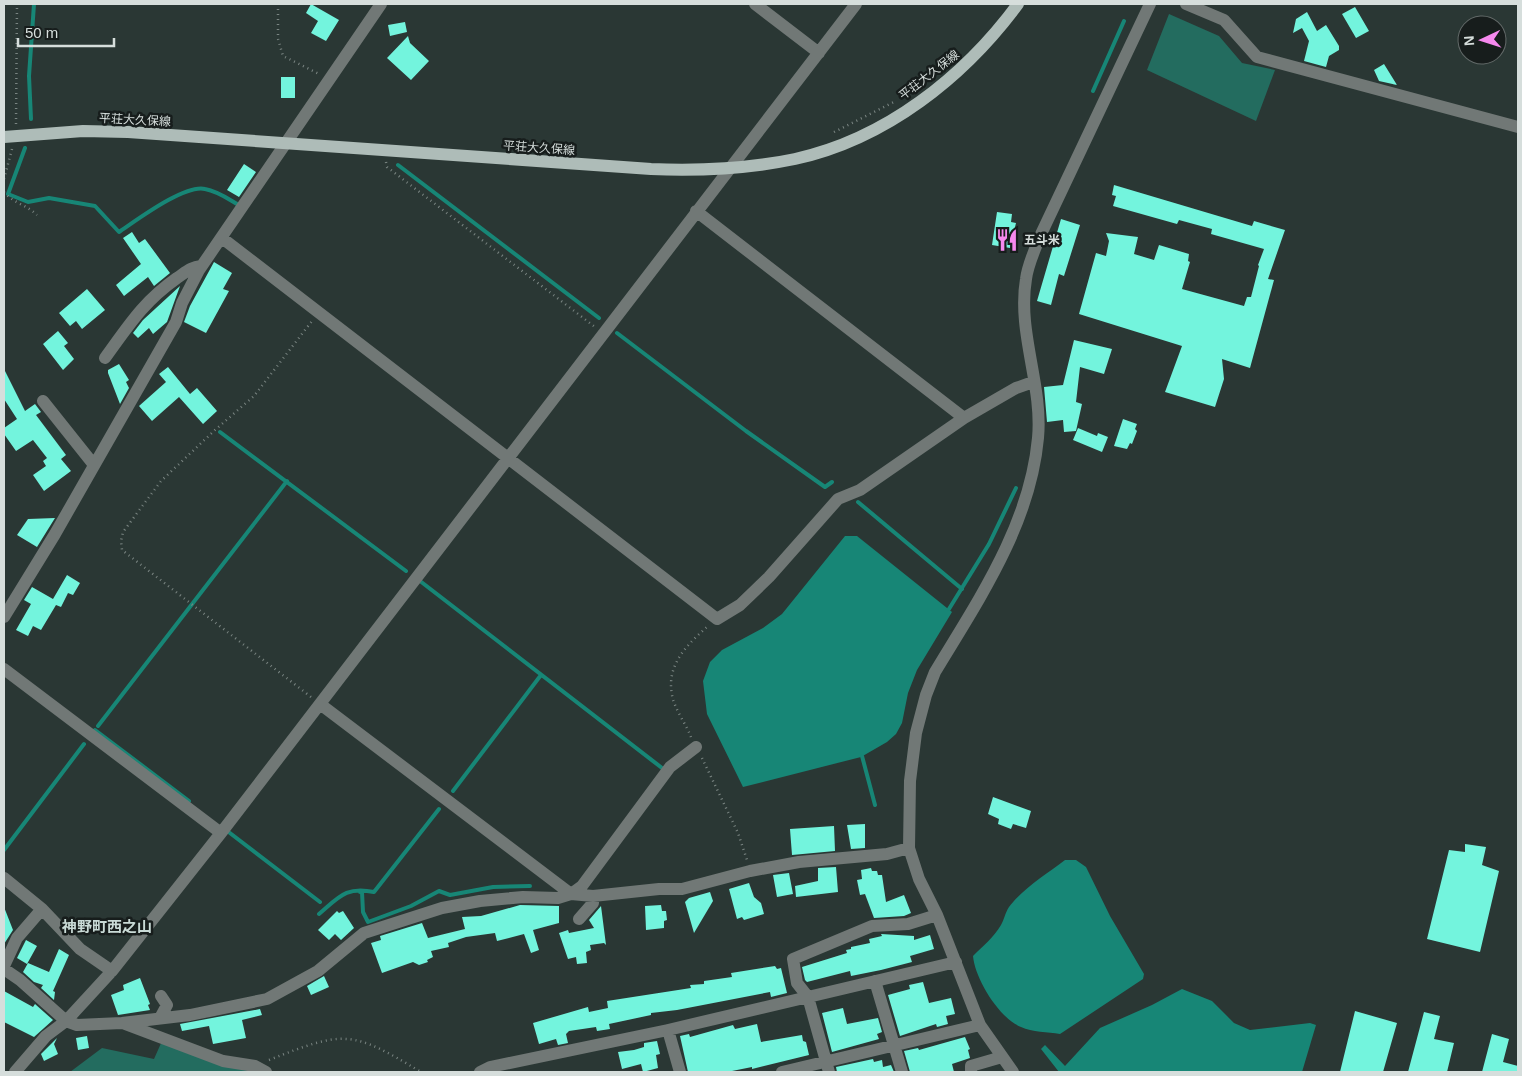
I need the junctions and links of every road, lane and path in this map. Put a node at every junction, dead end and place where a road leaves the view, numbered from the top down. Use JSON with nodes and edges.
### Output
{"nodes":[{"id":1,"x":17,"y":4,"type":"edge"},
{"id":2,"x":278,"y":4,"type":"edge"},
{"id":3,"x":382,"y":4,"type":"edge"},
{"id":4,"x":755,"y":4,"type":"edge"},
{"id":5,"x":856,"y":4,"type":"edge"},
{"id":6,"x":1018,"y":4,"type":"edge"},
{"id":7,"x":1150,"y":4,"type":"edge"},
{"id":8,"x":1186,"y":4,"type":"edge"},
{"id":9,"x":819,"y":53,"type":"junction"},
{"id":10,"x":952,"y":58,"type":"dead end"},
{"id":11,"x":330,"y":78,"type":"junction"},
{"id":12,"x":922,"y":82,"type":"dead end"},
{"id":13,"x":900,"y":99,"type":"dead end"},
{"id":14,"x":1518,"y":127,"type":"edge"},
{"id":15,"x":831,"y":134,"type":"dead end"},
{"id":16,"x":11,"y":136,"type":"edge"},
{"id":17,"x":284,"y":144,"type":"junction"},
{"id":18,"x":384,"y":151,"type":"junction"},
{"id":19,"x":729,"y":169,"type":"junction"},
{"id":20,"x":4,"y":179,"type":"edge"},
{"id":21,"x":4,"y":192,"type":"edge"},
{"id":22,"x":696,"y":212,"type":"junction"},
{"id":23,"x":37,"y":214,"type":"dead end"},
{"id":24,"x":222,"y":238,"type":"junction"},
{"id":25,"x":202,"y":266,"type":"junction"},
{"id":26,"x":319,"y":312,"type":"junction"},
{"id":27,"x":602,"y":333,"type":"junction"},
{"id":28,"x":105,"y":358,"type":"dead end"},
{"id":29,"x":1033,"y":382,"type":"junction"},
{"id":30,"x":43,"y":401,"type":"dead end"},
{"id":31,"x":964,"y":418,"type":"junction"},
{"id":32,"x":508,"y":456,"type":"junction"},
{"id":33,"x":94,"y":465,"type":"junction"},
{"id":34,"x":4,"y":617,"type":"edge"},
{"id":35,"x":4,"y":669,"type":"edge"},
{"id":36,"x":320,"y":704,"type":"junction"},
{"id":37,"x":696,"y":747,"type":"dead end"},
{"id":38,"x":221,"y":833,"type":"junction"},
{"id":39,"x":909,"y":848,"type":"junction"},
{"id":40,"x":4,"y":878,"type":"edge"},
{"id":41,"x":571,"y":894,"type":"junction"},
{"id":42,"x":593,"y":896,"type":"junction"},
{"id":43,"x":42,"y":909,"type":"junction"},
{"id":44,"x":937,"y":915,"type":"junction"},
{"id":45,"x":579,"y":919,"type":"dead end"},
{"id":46,"x":956,"y":962,"type":"junction"},
{"id":47,"x":4,"y":968,"type":"edge"},
{"id":48,"x":112,"y":971,"type":"junction"},
{"id":49,"x":875,"y":981,"type":"junction"},
{"id":50,"x":161,"y":996,"type":"dead end"},
{"id":51,"x":808,"y":997,"type":"junction"},
{"id":52,"x":160,"y":1018,"type":"junction"},
{"id":53,"x":66,"y":1021,"type":"junction"},
{"id":54,"x":122,"y":1023,"type":"junction"},
{"id":55,"x":980,"y":1025,"type":"junction"},
{"id":56,"x":668,"y":1030,"type":"junction"},
{"id":57,"x":894,"y":1045,"type":"junction"},
{"id":58,"x":1002,"y":1057,"type":"junction"},
{"id":59,"x":828,"y":1067,"type":"edge"},
{"id":60,"x":505,"y":1069,"type":"edge"},
{"id":61,"x":257,"y":1070,"type":"edge"},
{"id":62,"x":15,"y":1072,"type":"edge"},
{"id":63,"x":421,"y":1072,"type":"edge"},
{"id":64,"x":480,"y":1072,"type":"edge"},
{"id":65,"x":680,"y":1072,"type":"edge"},
{"id":66,"x":782,"y":1072,"type":"edge"},
{"id":67,"x":902,"y":1072,"type":"edge"},
{"id":68,"x":971,"y":1072,"type":"edge"},
{"id":69,"x":1013,"y":1072,"type":"edge"}],
"edges":[{"from":1,"to":16,"type":"path"},
{"from":2,"to":11,"type":"path"},
{"from":3,"to":11,"type":"street"},
{"from":4,"to":9,"type":"street"},
{"from":5,"to":9,"type":"street"},
{"from":6,"to":19,"type":"main road","name":"平荘大久保線"},
{"from":7,"to":29,"type":"street"},
{"from":8,"to":14,"type":"street"},
{"from":9,"to":19,"type":"street"},
{"from":10,"to":12,"type":"path"},
{"from":11,"to":17,"type":"street"},
{"from":13,"to":15,"type":"path"},
{"from":16,"to":17,"type":"main road","name":"平荘大久保線"},
{"from":16,"to":20,"type":"path"},
{"from":17,"to":18,"type":"main road","name":"平荘大久保線"},
{"from":17,"to":24,"type":"street"},
{"from":18,"to":19,"type":"main road","name":"平荘大久保線"},
{"from":18,"to":27,"type":"path"},
{"from":19,"to":22,"type":"street"},
{"from":21,"to":23,"type":"path"},
{"from":22,"to":27,"type":"street"},
{"from":22,"to":31,"type":"street"},
{"from":24,"to":25,"type":"street"},
{"from":24,"to":26,"type":"street"},
{"from":25,"to":28,"type":"street"},
{"from":25,"to":33,"type":"street"},
{"from":26,"to":32,"type":"street"},
{"from":26,"to":36,"type":"path"},
{"from":27,"to":32,"type":"street"},
{"from":29,"to":31,"type":"street"},
{"from":29,"to":39,"type":"street"},
{"from":30,"to":33,"type":"street"},
{"from":31,"to":32,"type":"street"},
{"from":32,"to":36,"type":"street"},
{"from":33,"to":34,"type":"street"},
{"from":35,"to":38,"type":"street"},
{"from":36,"to":38,"type":"street"},
{"from":36,"to":41,"type":"street"},
{"from":37,"to":41,"type":"street"},
{"from":38,"to":48,"type":"street"},
{"from":39,"to":42,"type":"street"},
{"from":39,"to":44,"type":"street"},
{"from":40,"to":43,"type":"street"},
{"from":41,"to":42,"type":"street"},
{"from":41,"to":52,"type":"street"},
{"from":42,"to":45,"type":"street"},
{"from":43,"to":47,"type":"street"},
{"from":43,"to":48,"type":"street"},
{"from":44,"to":46,"type":"street"},
{"from":44,"to":51,"type":"street"},
{"from":46,"to":49,"type":"street"},
{"from":46,"to":55,"type":"street"},
{"from":47,"to":53,"type":"street"},
{"from":48,"to":53,"type":"street"},
{"from":49,"to":51,"type":"street"},
{"from":49,"to":57,"type":"street"},
{"from":50,"to":52,"type":"street"},
{"from":51,"to":56,"type":"street"},
{"from":51,"to":59,"type":"street"},
{"from":52,"to":54,"type":"street"},
{"from":53,"to":54,"type":"street"},
{"from":53,"to":62,"type":"street"},
{"from":54,"to":61,"type":"street"},
{"from":55,"to":57,"type":"street"},
{"from":55,"to":58,"type":"street"},
{"from":56,"to":60,"type":"street"},
{"from":56,"to":65,"type":"street"},
{"from":57,"to":59,"type":"street"},
{"from":57,"to":67,"type":"street"},
{"from":58,"to":68,"type":"street"},
{"from":58,"to":69,"type":"street"},
{"from":59,"to":66,"type":"street"},
{"from":60,"to":64,"type":"street"},
{"from":61,"to":63,"type":"path"}]}
